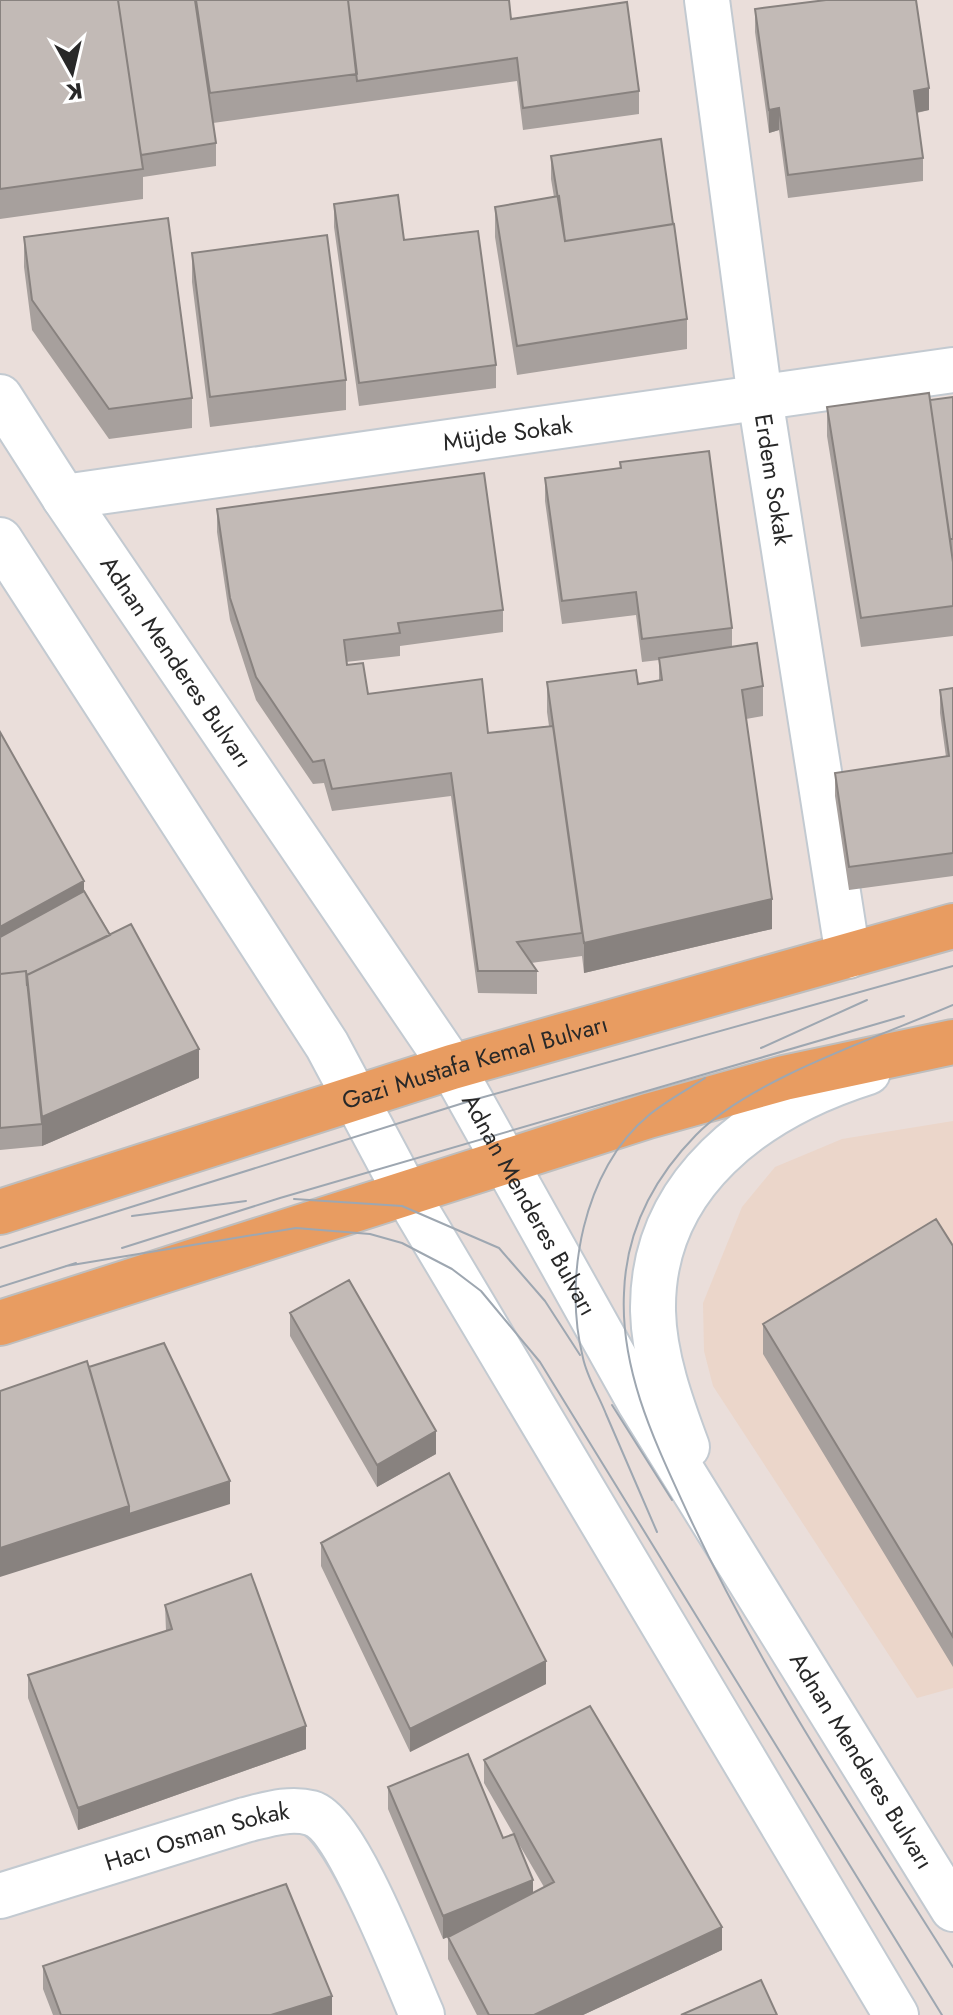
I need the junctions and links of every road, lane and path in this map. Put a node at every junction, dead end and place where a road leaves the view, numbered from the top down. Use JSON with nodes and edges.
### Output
{"nodes":[{"id":1,"x":707,"y":0,"type":"edge"},
{"id":2,"x":953,"y":370,"type":"edge"},
{"id":3,"x":0,"y":397,"type":"edge"},
{"id":4,"x":760,"y":398,"type":"junction"},
{"id":5,"x":64,"y":497,"type":"junction"},
{"id":6,"x":0,"y":540,"type":"edge"},
{"id":7,"x":953,"y":926,"type":"edge"},
{"id":8,"x":848,"y":956,"type":"junction"},
{"id":9,"x":953,"y":1043,"type":"edge"},
{"id":10,"x":452,"y":1067,"type":"junction"},
{"id":11,"x":356,"y":1097,"type":"junction"},
{"id":12,"x":505,"y":1160,"type":"junction"},
{"id":13,"x":406,"y":1193,"type":"junction"},
{"id":14,"x":0,"y":1212,"type":"edge"},
{"id":15,"x":0,"y":1323,"type":"edge"},
{"id":16,"x":732,"y":1552,"type":"junction"},
{"id":17,"x":0,"y":1896,"type":"edge"},
{"id":18,"x":953,"y":1909,"type":"edge"},
{"id":19,"x":422,"y":2015,"type":"edge"},
{"id":20,"x":896,"y":2015,"type":"edge"}],
"edges":[{"from":1,"to":4,"type":"main road","name":"Erdem Sokak"},
{"from":2,"to":4,"type":"main road","name":"Müjde Sokak"},
{"from":3,"to":5,"type":"main road","name":"Adnan Menderes Bulvarı"},
{"from":4,"to":5,"type":"main road","name":"Müjde Sokak"},
{"from":4,"to":8,"type":"main road","name":"Erdem Sokak"},
{"from":5,"to":10,"type":"main road","name":"Adnan Menderes Bulvarı"},
{"from":6,"to":11,"type":"main road"},
{"from":7,"to":8,"type":"main road","name":"Gazi Mustafa Kemal Bulvarı"},
{"from":8,"to":10,"type":"main road","name":"Gazi Mustafa Kemal Bulvarı"},
{"from":9,"to":12,"type":"main road"},
{"from":9,"to":16,"type":"main road"},
{"from":10,"to":11,"type":"main road","name":"Gazi Mustafa Kemal Bulvarı"},
{"from":10,"to":12,"type":"main road","name":"Adnan Menderes Bulvarı"},
{"from":11,"to":13,"type":"main road"},
{"from":11,"to":14,"type":"main road","name":"Gazi Mustafa Kemal Bulvarı"},
{"from":12,"to":13,"type":"main road"},
{"from":12,"to":16,"type":"main road","name":"Adnan Menderes Bulvarı"},
{"from":13,"to":15,"type":"main road"},
{"from":13,"to":20,"type":"main road"},
{"from":16,"to":18,"type":"main road","name":"Adnan Menderes Bulvarı"},
{"from":17,"to":19,"type":"main road","name":"Hacı Osman Sokak"}]}
